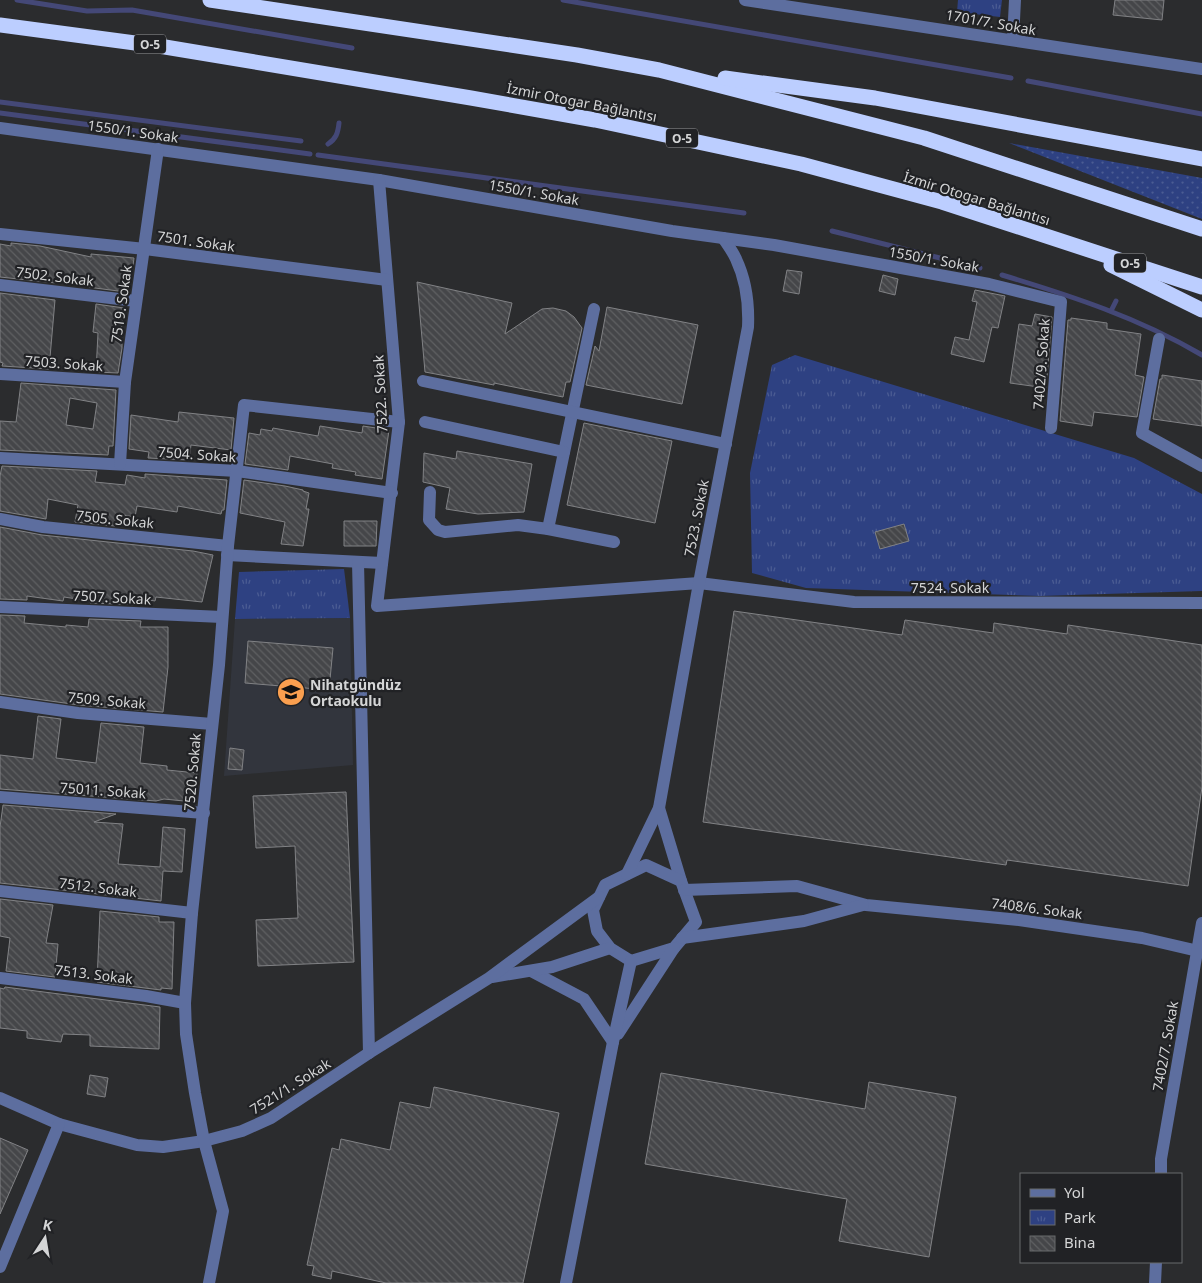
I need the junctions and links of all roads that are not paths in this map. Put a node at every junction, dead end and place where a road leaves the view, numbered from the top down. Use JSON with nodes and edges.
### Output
{"nodes":[{"id":1,"x":210,"y":0,"type":"edge"},
{"id":2,"x":746,"y":0,"type":"edge"},
{"id":3,"x":1015,"y":0,"type":"edge"},
{"id":4,"x":760,"y":1,"type":"edge"},
{"id":5,"x":0,"y":25,"type":"edge"},
{"id":6,"x":1013,"y":40,"type":"junction"},
{"id":7,"x":1202,"y":69,"type":"edge"},
{"id":8,"x":659,"y":70,"type":"junction"},
{"id":9,"x":0,"y":128,"type":"edge"},
{"id":10,"x":158,"y":149,"type":"junction"},
{"id":11,"x":1202,"y":159,"type":"edge"},
{"id":12,"x":379,"y":180,"type":"junction"},
{"id":13,"x":1202,"y":229,"type":"edge"},
{"id":14,"x":0,"y":234,"type":"edge"},
{"id":15,"x":723,"y":238,"type":"junction"},
{"id":16,"x":1058,"y":239,"type":"junction"},
{"id":17,"x":145,"y":249,"type":"junction"},
{"id":18,"x":387,"y":280,"type":"junction"},
{"id":19,"x":0,"y":285,"type":"edge"},
{"id":20,"x":1202,"y":287,"type":"edge"},
{"id":21,"x":136,"y":300,"type":"junction"},
{"id":22,"x":1060,"y":302,"type":"joint"},
{"id":23,"x":594,"y":309,"type":"dead end"},
{"id":24,"x":1202,"y":310,"type":"edge"},
{"id":25,"x":1159,"y":339,"type":"dead end"},
{"id":26,"x":0,"y":374,"type":"edge"},
{"id":27,"x":422,"y":381,"type":"dead end"},
{"id":28,"x":125,"y":382,"type":"junction"},
{"id":29,"x":573,"y":412,"type":"junction"},
{"id":30,"x":399,"y":422,"type":"junction"},
{"id":31,"x":426,"y":422,"type":"dead end"},
{"id":32,"x":1051,"y":428,"type":"dead end"},
{"id":33,"x":726,"y":444,"type":"junction"},
{"id":34,"x":564,"y":452,"type":"junction"},
{"id":35,"x":0,"y":458,"type":"edge"},
{"id":36,"x":120,"y":464,"type":"junction"},
{"id":37,"x":1202,"y":466,"type":"edge"},
{"id":38,"x":237,"y":471,"type":"junction"},
{"id":39,"x":430,"y":492,"type":"dead end"},
{"id":40,"x":392,"y":493,"type":"junction"},
{"id":41,"x":0,"y":519,"type":"edge"},
{"id":42,"x":548,"y":529,"type":"junction"},
{"id":43,"x":614,"y":542,"type":"dead end"},
{"id":44,"x":227,"y":551,"type":"junction"},
{"id":45,"x":358,"y":562,"type":"junction"},
{"id":46,"x":382,"y":563,"type":"junction"},
{"id":47,"x":699,"y":583,"type":"junction"},
{"id":48,"x":1202,"y":603,"type":"edge"},
{"id":49,"x":377,"y":606,"type":"joint"},
{"id":50,"x":0,"y":607,"type":"edge"},
{"id":51,"x":222,"y":617,"type":"junction"},
{"id":52,"x":0,"y":702,"type":"edge"},
{"id":53,"x":212,"y":724,"type":"junction"},
{"id":54,"x":0,"y":797,"type":"edge"},
{"id":55,"x":659,"y":808,"type":"junction"},
{"id":56,"x":204,"y":813,"type":"junction"},
{"id":57,"x":627,"y":874,"type":"junction"},
{"id":58,"x":682,"y":886,"type":"junction"},
{"id":59,"x":0,"y":890,"type":"edge"},
{"id":60,"x":599,"y":897,"type":"junction"},
{"id":61,"x":866,"y":905,"type":"junction"},
{"id":62,"x":192,"y":913,"type":"junction"},
{"id":63,"x":1202,"y":923,"type":"edge"},
{"id":64,"x":682,"y":938,"type":"junction"},
{"id":65,"x":610,"y":948,"type":"junction"},
{"id":66,"x":674,"y":948,"type":"junction"},
{"id":67,"x":1199,"y":952,"type":"edge"},
{"id":68,"x":631,"y":961,"type":"junction"},
{"id":69,"x":531,"y":971,"type":"junction"},
{"id":70,"x":0,"y":978,"type":"edge"},
{"id":71,"x":489,"y":978,"type":"junction"},
{"id":72,"x":185,"y":1004,"type":"junction"},
{"id":73,"x":613,"y":1042,"type":"junction"},
{"id":74,"x":369,"y":1053,"type":"junction"},
{"id":75,"x":0,"y":1098,"type":"edge"},
{"id":76,"x":59,"y":1124,"type":"junction"},
{"id":77,"x":204,"y":1141,"type":"junction"},
{"id":78,"x":1161,"y":1173,"type":"edge"},
{"id":79,"x":1156,"y":1263,"type":"edge"},
{"id":80,"x":0,"y":1267,"type":"edge"},
{"id":81,"x":209,"y":1283,"type":"edge"},
{"id":82,"x":566,"y":1283,"type":"edge"},
{"id":83,"x":1155,"y":1283,"type":"edge"}],
"edges":[{"from":1,"to":8,"type":"highway"},
{"from":2,"to":4,"type":"street","name":"1701/7. Sokak"},
{"from":3,"to":6,"type":"street"},
{"from":4,"to":6,"type":"street","name":"1701/7. Sokak"},
{"from":5,"to":16,"type":"highway","name":"İzmir Otogar Bağlantısı","number":"O-5"},
{"from":6,"to":7,"type":"street","name":"1701/7. Sokak"},
{"from":8,"to":11,"type":"highway"},
{"from":8,"to":13,"type":"highway"},
{"from":9,"to":10,"type":"street","name":"1550/1. Sokak"},
{"from":10,"to":12,"type":"street","name":"1550/1. Sokak"},
{"from":10,"to":17,"type":"street","name":"7519. Sokak"},
{"from":12,"to":15,"type":"street","name":"1550/1. Sokak"},
{"from":12,"to":18,"type":"street","name":"7522. Sokak"},
{"from":14,"to":17,"type":"street","name":"7501. Sokak"},
{"from":15,"to":22,"type":"street","name":"1550/1. Sokak"},
{"from":15,"to":33,"type":"street","name":"7523. Sokak"},
{"from":16,"to":20,"type":"highway","name":"İzmir Otogar Bağlantısı","number":"O-5"},
{"from":16,"to":24,"type":"highway"},
{"from":17,"to":18,"type":"street","name":"7501. Sokak"},
{"from":17,"to":21,"type":"street","name":"7519. Sokak"},
{"from":18,"to":30,"type":"street","name":"7522. Sokak"},
{"from":19,"to":21,"type":"street","name":"7502. Sokak"},
{"from":21,"to":28,"type":"street","name":"7519. Sokak"},
{"from":22,"to":32,"type":"street","name":"7402/9. Sokak"},
{"from":23,"to":29,"type":"street"},
{"from":25,"to":37,"type":"street"},
{"from":26,"to":28,"type":"street","name":"7503. Sokak"},
{"from":27,"to":29,"type":"street"},
{"from":28,"to":36,"type":"street","name":"7519. Sokak"},
{"from":29,"to":33,"type":"street"},
{"from":29,"to":34,"type":"street"},
{"from":30,"to":38,"type":"street","name":"7520. Sokak"},
{"from":30,"to":40,"type":"street","name":"7522. Sokak"},
{"from":31,"to":34,"type":"street"},
{"from":33,"to":47,"type":"street","name":"7523. Sokak"},
{"from":34,"to":42,"type":"street"},
{"from":35,"to":36,"type":"street","name":"7504. Sokak"},
{"from":36,"to":38,"type":"street","name":"7504. Sokak"},
{"from":38,"to":40,"type":"street","name":"7504. Sokak"},
{"from":38,"to":44,"type":"street","name":"7520. Sokak"},
{"from":39,"to":42,"type":"street"},
{"from":40,"to":46,"type":"street","name":"7522. Sokak"},
{"from":41,"to":44,"type":"street","name":"7505. Sokak"},
{"from":42,"to":43,"type":"street"},
{"from":44,"to":45,"type":"street","name":"7505. Sokak"},
{"from":44,"to":51,"type":"street","name":"7520. Sokak"},
{"from":45,"to":46,"type":"street","name":"7505. Sokak"},
{"from":45,"to":74,"type":"street"},
{"from":46,"to":49,"type":"street","name":"7522. Sokak"},
{"from":47,"to":48,"type":"street","name":"7524. Sokak"},
{"from":47,"to":49,"type":"street","name":"7524. Sokak"},
{"from":47,"to":55,"type":"street","name":"7523. Sokak"},
{"from":50,"to":51,"type":"street","name":"7507. Sokak"},
{"from":51,"to":53,"type":"street","name":"7520. Sokak"},
{"from":52,"to":53,"type":"street","name":"7509. Sokak"},
{"from":53,"to":56,"type":"street","name":"7520. Sokak"},
{"from":54,"to":56,"type":"street","name":"75011. Sokak"},
{"from":55,"to":57,"type":"street"},
{"from":55,"to":58,"type":"street"},
{"from":56,"to":62,"type":"street","name":"7520. Sokak"},
{"from":57,"to":58,"type":"street"},
{"from":57,"to":60,"type":"street"},
{"from":58,"to":61,"type":"street"},
{"from":58,"to":64,"type":"street"},
{"from":59,"to":62,"type":"street","name":"7512. Sokak"},
{"from":60,"to":65,"type":"street"},
{"from":60,"to":71,"type":"street","name":"7521/1. Sokak"},
{"from":61,"to":64,"type":"street"},
{"from":61,"to":67,"type":"street","name":"7408/6. Sokak"},
{"from":62,"to":72,"type":"street","name":"7520. Sokak"},
{"from":63,"to":67,"type":"street","name":"7402/7. Sokak"},
{"from":64,"to":66,"type":"street"},
{"from":65,"to":68,"type":"street"},
{"from":65,"to":69,"type":"street"},
{"from":66,"to":68,"type":"street"},
{"from":66,"to":73,"type":"street"},
{"from":67,"to":78,"type":"street","name":"7402/7. Sokak"},
{"from":68,"to":73,"type":"street"},
{"from":69,"to":71,"type":"street"},
{"from":69,"to":73,"type":"street"},
{"from":70,"to":72,"type":"street","name":"7513. Sokak"},
{"from":71,"to":74,"type":"street","name":"7521/1. Sokak"},
{"from":72,"to":77,"type":"street","name":"7520. Sokak"},
{"from":73,"to":82,"type":"street"},
{"from":74,"to":77,"type":"street","name":"7521/1. Sokak"},
{"from":75,"to":76,"type":"street","name":"7521/1. Sokak"},
{"from":76,"to":77,"type":"street","name":"7521/1. Sokak"},
{"from":76,"to":80,"type":"street"},
{"from":77,"to":81,"type":"street","name":"7520. Sokak"},
{"from":79,"to":83,"type":"street"}]}
